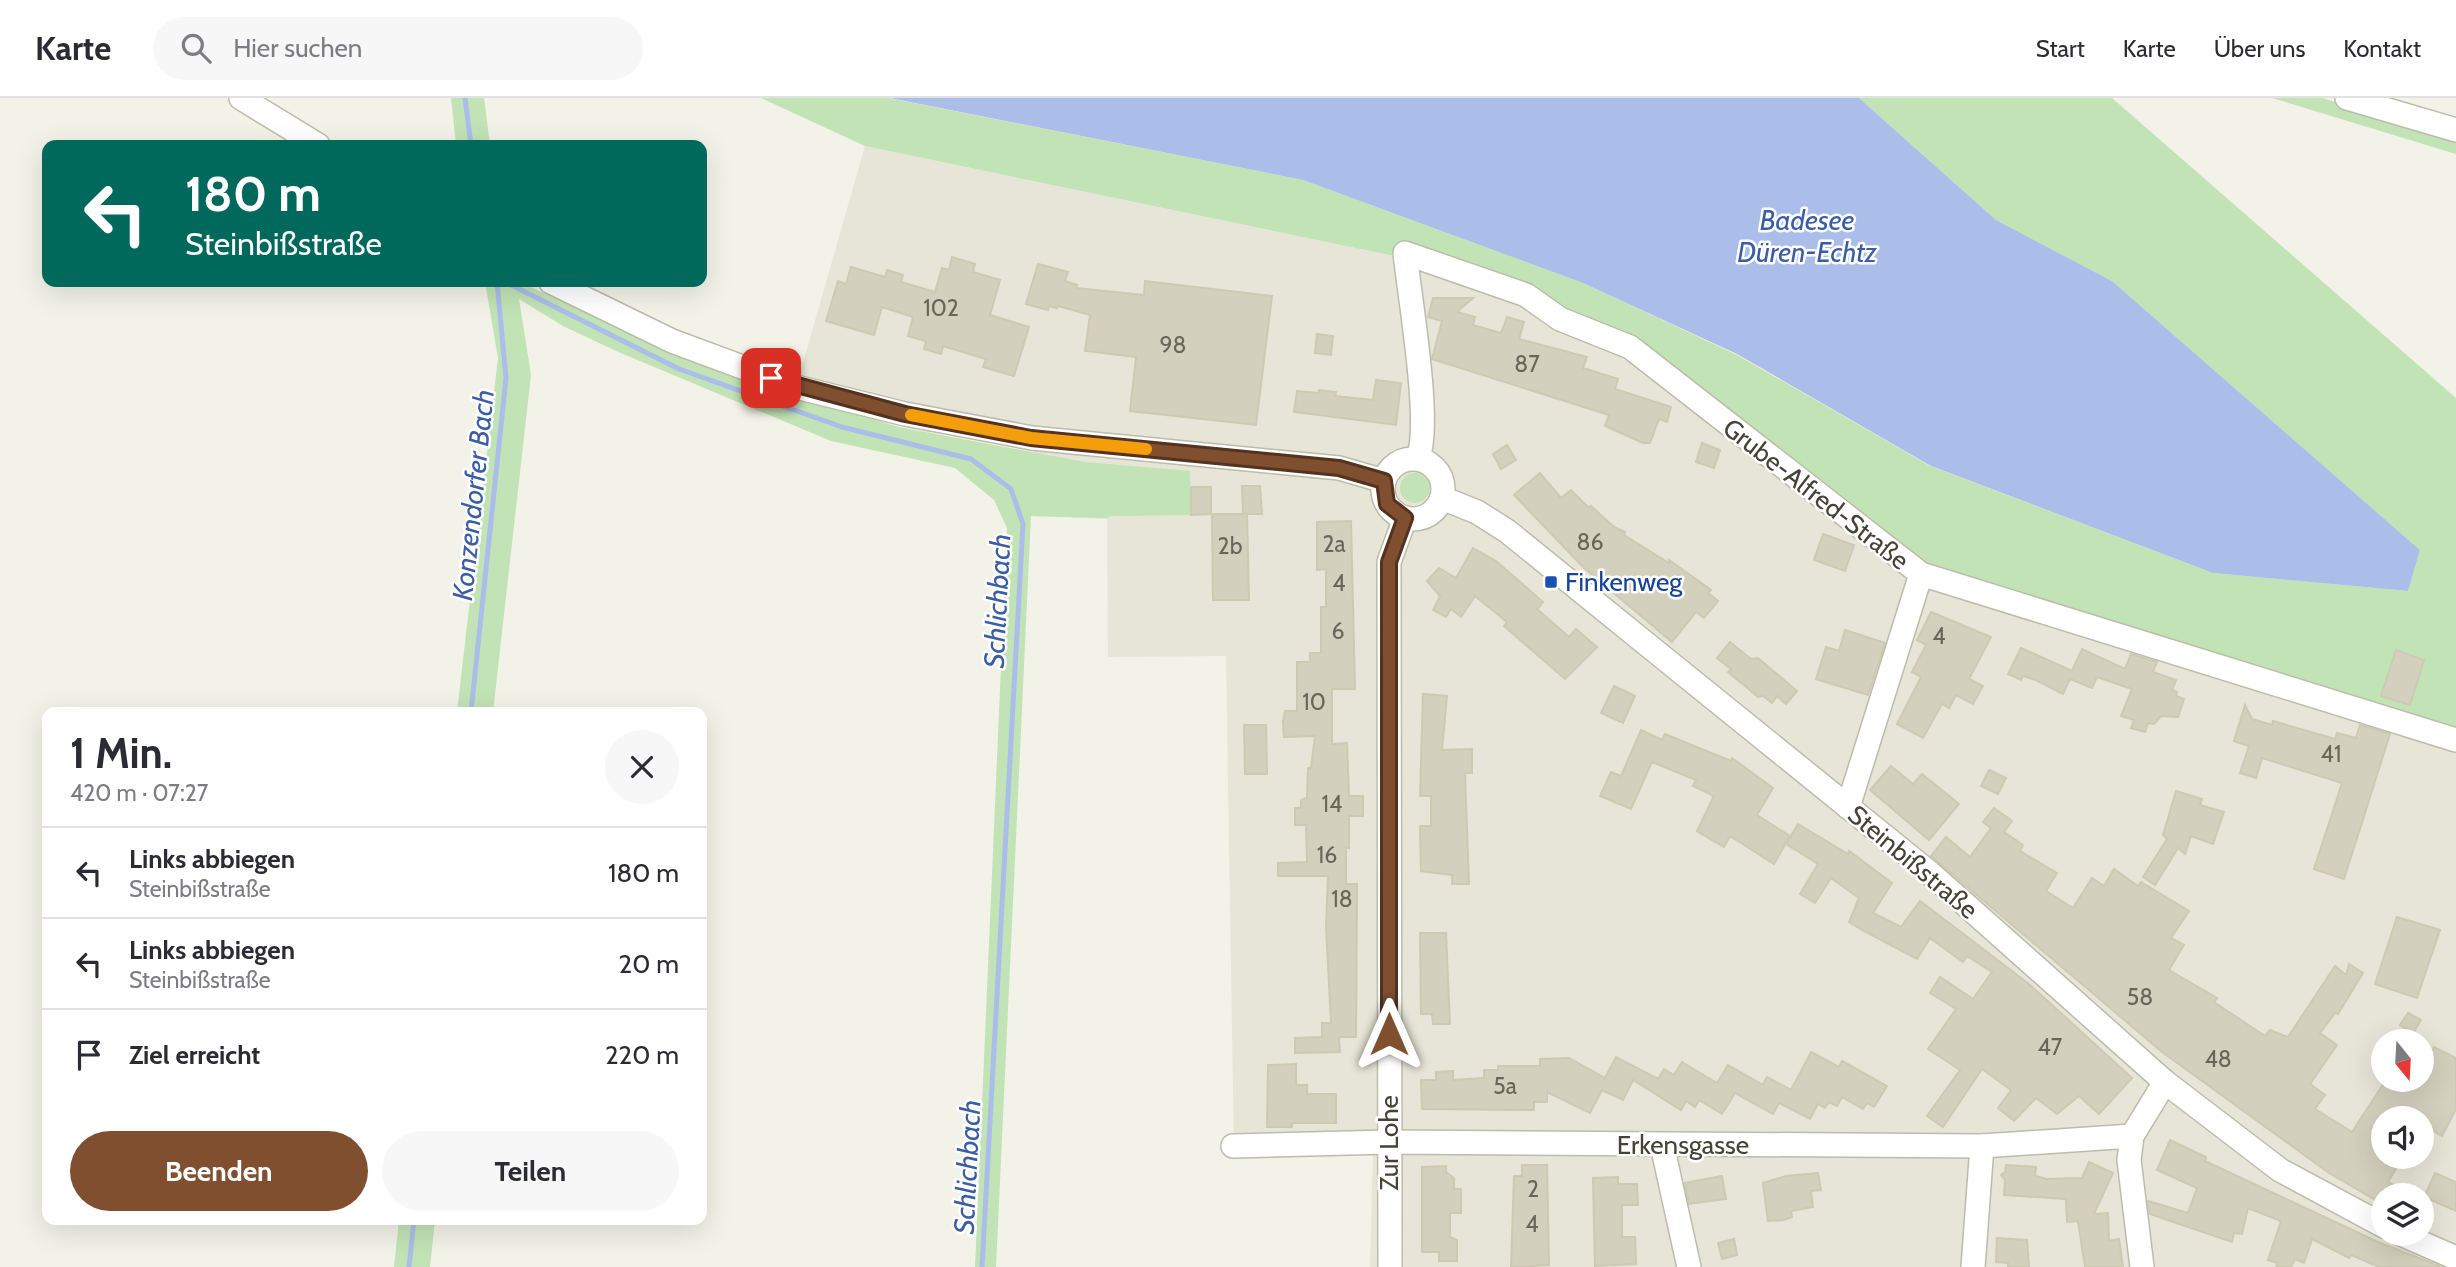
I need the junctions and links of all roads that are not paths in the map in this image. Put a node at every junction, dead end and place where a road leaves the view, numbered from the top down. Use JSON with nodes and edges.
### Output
{"nodes":[{"id":1,"x":241,"y":98,"type":"edge"},
{"id":2,"x":2347,"y":98,"type":"edge"},
{"id":3,"x":2456,"y":130,"type":"edge"},
{"id":4,"x":310,"y":140,"type":"edge"},
{"id":5,"x":561,"y":287,"type":"edge"},
{"id":6,"x":1417,"y":459,"type":"junction"},
{"id":7,"x":1384,"y":481,"type":"junction"},
{"id":8,"x":1442,"y":498,"type":"junction"},
{"id":9,"x":1405,"y":518,"type":"junction"},
{"id":10,"x":1920,"y":574,"type":"junction"},
{"id":11,"x":2456,"y":740,"type":"edge"},
{"id":12,"x":1848,"y":807,"type":"junction"},
{"id":13,"x":2165,"y":1082,"type":"junction"},
{"id":14,"x":2132,"y":1136,"type":"junction"},
{"id":15,"x":1389,"y":1142,"type":"junction"},
{"id":16,"x":1662,"y":1145,"type":"junction"},
{"id":17,"x":1233,"y":1146,"type":"dead end"},
{"id":18,"x":1982,"y":1146,"type":"junction"},
{"id":19,"x":2371,"y":1219,"type":"edge"},
{"id":20,"x":2428,"y":1246,"type":"edge"},
{"id":21,"x":2456,"y":1258,"type":"edge"},
{"id":22,"x":1390,"y":1267,"type":"edge"},
{"id":23,"x":1689,"y":1267,"type":"edge"},
{"id":24,"x":1973,"y":1267,"type":"edge"},
{"id":25,"x":2141,"y":1267,"type":"edge"}],
"edges":[{"from":1,"to":4,"type":"street"},
{"from":2,"to":3,"type":"street"},
{"from":5,"to":7,"type":"street"},
{"from":6,"to":7,"type":"street"},
{"from":6,"to":8,"type":"street"},
{"from":6,"to":10,"type":"street","name":"Grube-Alfred-Straße"},
{"from":7,"to":9,"type":"street"},
{"from":8,"to":9,"type":"street"},
{"from":8,"to":12,"type":"street","name":"Steinbißstraße"},
{"from":9,"to":15,"type":"street","name":"Zur Lohe"},
{"from":10,"to":11,"type":"street","name":"Grube-Alfred-Straße"},
{"from":10,"to":12,"type":"street"},
{"from":12,"to":13,"type":"street","name":"Steinbißstraße"},
{"from":13,"to":14,"type":"street"},
{"from":13,"to":19,"type":"street","name":"Steinbißstraße"},
{"from":14,"to":18,"type":"street","name":"Erkensgasse"},
{"from":14,"to":25,"type":"street"},
{"from":15,"to":16,"type":"street","name":"Erkensgasse"},
{"from":15,"to":17,"type":"street","name":"Erkensgasse"},
{"from":15,"to":22,"type":"street","name":"Zur Lohe"},
{"from":16,"to":18,"type":"street","name":"Erkensgasse"},
{"from":16,"to":23,"type":"street"},
{"from":18,"to":24,"type":"street"},
{"from":20,"to":21,"type":"street"}]}
